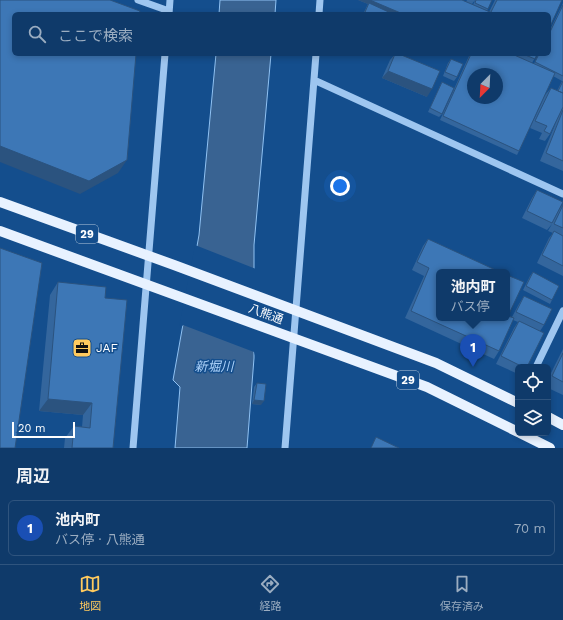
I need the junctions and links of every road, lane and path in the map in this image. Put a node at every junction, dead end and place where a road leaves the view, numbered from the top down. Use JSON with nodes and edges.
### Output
{"nodes":[{"id":1,"x":138,"y":0,"type":"edge"},
{"id":2,"x":170,"y":0,"type":"edge"},
{"id":3,"x":320,"y":0,"type":"edge"},
{"id":4,"x":167,"y":12,"type":"edge"},
{"id":5,"x":169,"y":12,"type":"edge"},
{"id":6,"x":319,"y":12,"type":"edge"},
{"id":7,"x":165,"y":56,"type":"edge"},
{"id":8,"x":316,"y":56,"type":"edge"},
{"id":9,"x":314,"y":80,"type":"junction"},
{"id":10,"x":563,"y":194,"type":"edge"},
{"id":11,"x":0,"y":202,"type":"edge"},
{"id":12,"x":0,"y":230,"type":"edge"},
{"id":13,"x":147,"y":255,"type":"junction"},
{"id":14,"x":145,"y":283,"type":"junction"},
{"id":15,"x":296,"y":310,"type":"junction"},
{"id":16,"x":563,"y":311,"type":"edge"},
{"id":17,"x":293,"y":337,"type":"junction"},
{"id":18,"x":537,"y":364,"type":"edge"},
{"id":19,"x":515,"y":402,"type":"edge"},
{"id":20,"x":551,"y":419,"type":"edge"},
{"id":21,"x":563,"y":425,"type":"edge"},
{"id":22,"x":515,"y":431,"type":"edge"},
{"id":23,"x":525,"y":436,"type":"edge"},
{"id":24,"x":133,"y":448,"type":"edge"},
{"id":25,"x":285,"y":448,"type":"edge"},
{"id":26,"x":550,"y":448,"type":"edge"}],
"edges":[{"from":1,"to":4,"type":"street"},
{"from":2,"to":5,"type":"street"},
{"from":3,"to":6,"type":"street"},
{"from":7,"to":13,"type":"street"},
{"from":8,"to":9,"type":"street"},
{"from":9,"to":10,"type":"street"},
{"from":9,"to":15,"type":"street"},
{"from":11,"to":13,"type":"main road","name":"八熊通","number":"29"},
{"from":12,"to":14,"type":"main road","name":"八熊通","number":"29"},
{"from":13,"to":14,"type":"street"},
{"from":13,"to":15,"type":"main road","name":"八熊通","number":"29"},
{"from":14,"to":17,"type":"main road","name":"八熊通","number":"29"},
{"from":14,"to":24,"type":"street"},
{"from":15,"to":17,"type":"street"},
{"from":15,"to":19,"type":"main road","name":"八熊通","number":"29"},
{"from":16,"to":18,"type":"street"},
{"from":17,"to":22,"type":"main road","name":"八熊通","number":"29"},
{"from":17,"to":25,"type":"street"},
{"from":20,"to":21,"type":"main road"},
{"from":23,"to":26,"type":"main road","name":"八熊通","number":"29"}]}
